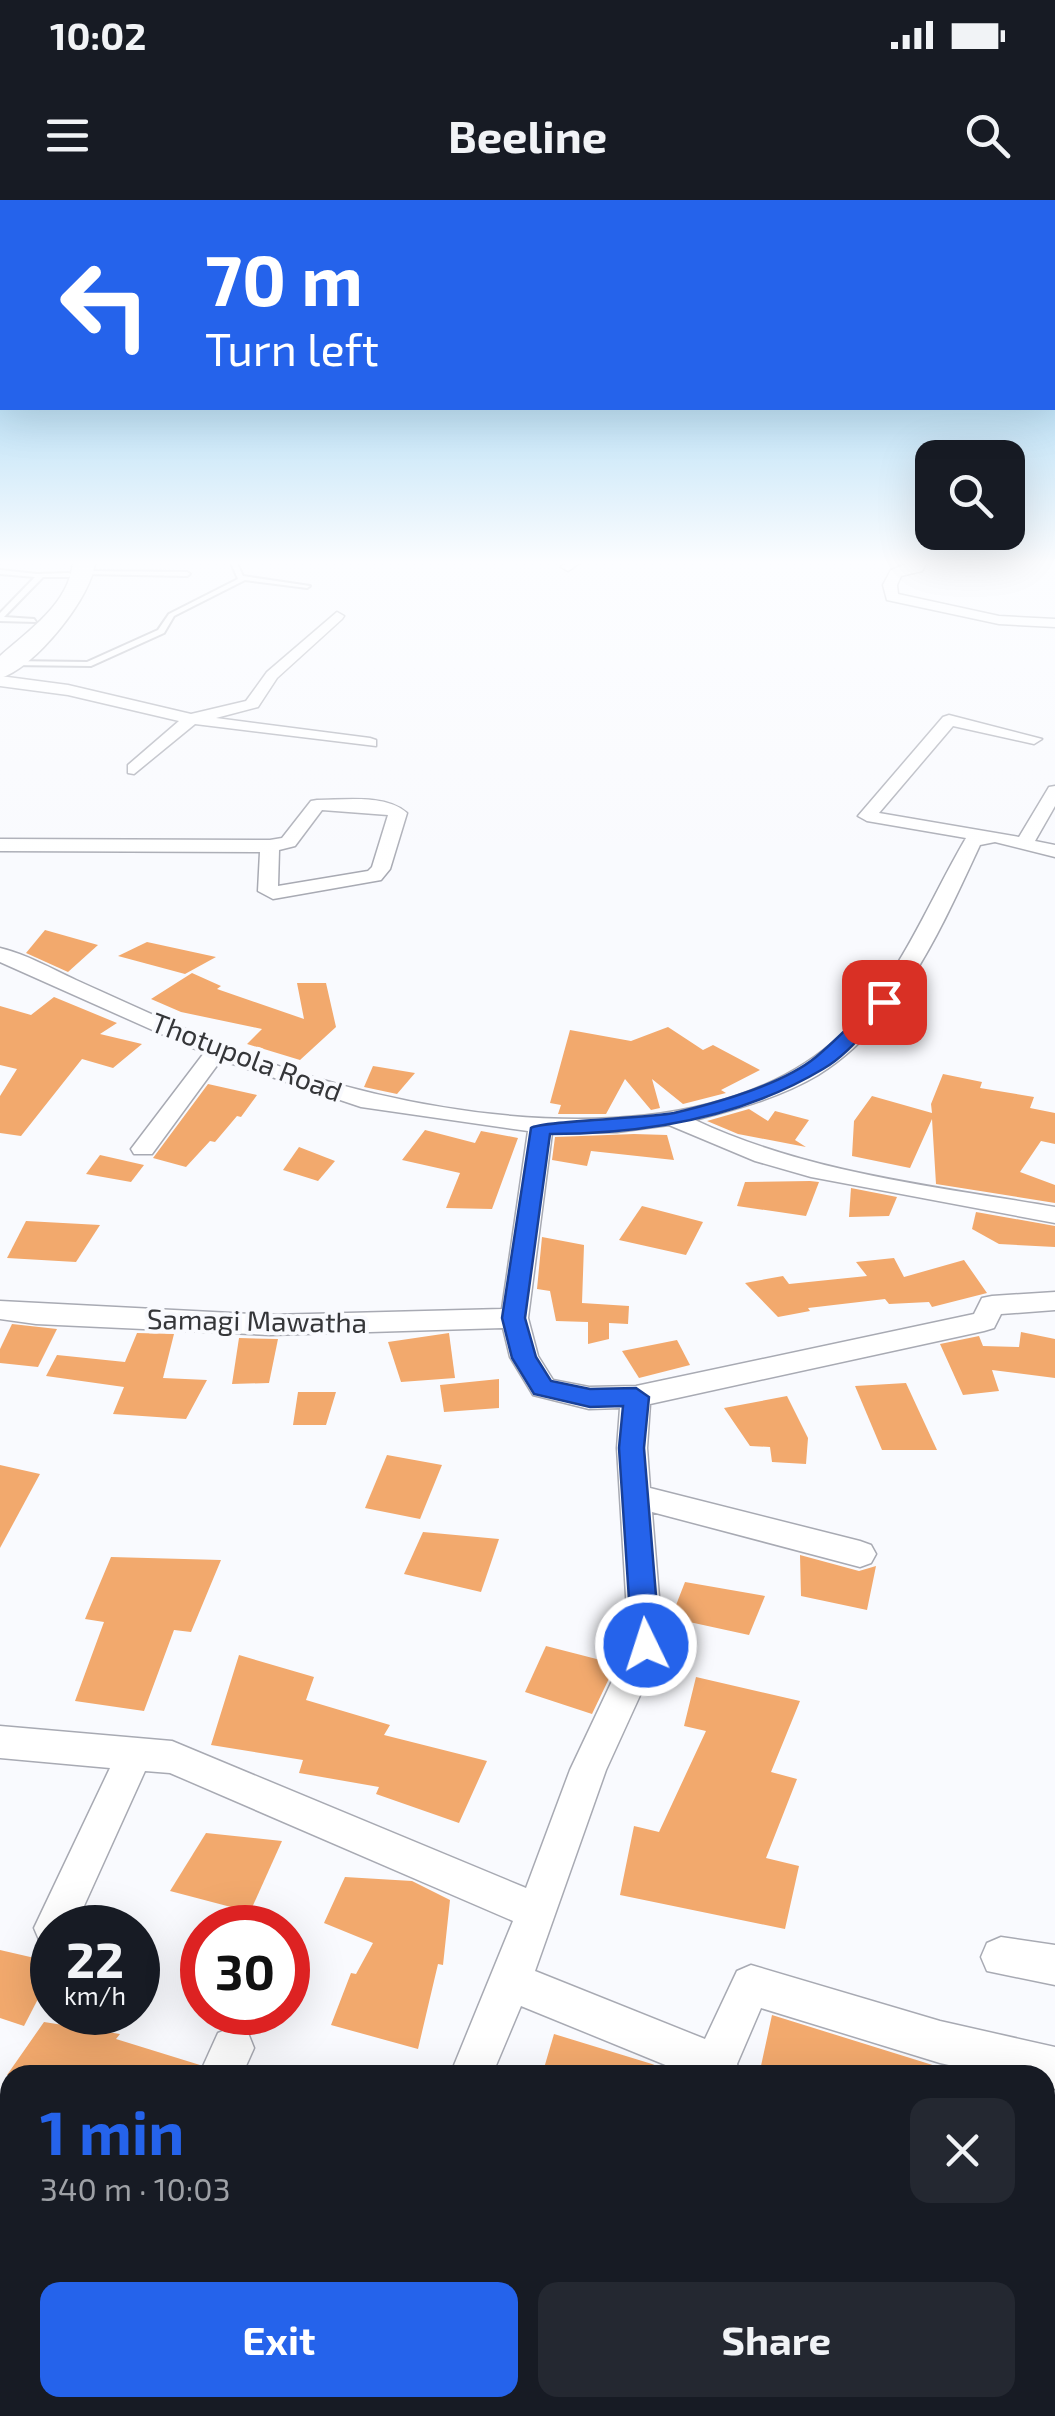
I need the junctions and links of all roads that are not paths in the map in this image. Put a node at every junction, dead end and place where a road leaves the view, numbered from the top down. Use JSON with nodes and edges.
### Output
{"nodes":[{"id":1,"x":70,"y":664,"type":"edge"},
{"id":2,"x":284,"y":664,"type":"edge"},
{"id":3,"x":2,"y":666,"type":"edge"},
{"id":4,"x":192,"y":718,"type":"junction"},
{"id":5,"x":1034,"y":739,"type":"dead end"},
{"id":6,"x":370,"y":743,"type":"dead end"},
{"id":7,"x":134,"y":769,"type":"dead end"},
{"id":8,"x":1055,"y":792,"type":"edge"},
{"id":9,"x":984,"y":839,"type":"junction"},
{"id":10,"x":1024,"y":842,"type":"junction"},
{"id":11,"x":0,"y":845,"type":"edge"},
{"id":12,"x":270,"y":846,"type":"junction"},
{"id":13,"x":1052,"y":850,"type":"edge"},
{"id":14,"x":0,"y":954,"type":"edge"},
{"id":15,"x":218,"y":1049,"type":"junction"},
{"id":16,"x":675,"y":1119,"type":"junction"},
{"id":17,"x":541,"y":1128,"type":"junction"},
{"id":18,"x":143,"y":1149,"type":"dead end"},
{"id":19,"x":1055,"y":1216,"type":"edge"},
{"id":20,"x":1055,"y":1301,"type":"edge"},
{"id":21,"x":0,"y":1310,"type":"edge"},
{"id":22,"x":514,"y":1318,"type":"junction"},
{"id":23,"x":636,"y":1397,"type":"junction"},
{"id":24,"x":636,"y":1496,"type":"junction"},
{"id":25,"x":860,"y":1554,"type":"dead end"},
{"id":26,"x":0,"y":1742,"type":"edge"},
{"id":27,"x":135,"y":1754,"type":"junction"},
{"id":28,"x":65,"y":1905,"type":"edge"},
{"id":29,"x":537,"y":1912,"type":"junction"},
{"id":30,"x":1001,"y":1957,"type":"dead end"},
{"id":31,"x":1055,"y":1965,"type":"edge"},
{"id":32,"x":511,"y":1982,"type":"junction"},
{"id":33,"x":475,"y":2065,"type":"edge"},
{"id":34,"x":708,"y":2065,"type":"edge"},
{"id":35,"x":719,"y":2065,"type":"edge"},
{"id":36,"x":1042,"y":2065,"type":"edge"}],
"edges":[{"from":1,"to":3,"type":"lane"},
{"from":2,"to":4,"type":"street"},
{"from":3,"to":4,"type":"street"},
{"from":4,"to":6,"type":"street"},
{"from":4,"to":7,"type":"street"},
{"from":5,"to":9,"type":"street"},
{"from":8,"to":10,"type":"street"},
{"from":9,"to":10,"type":"street"},
{"from":9,"to":16,"type":"street","name":"Thotupola Road"},
{"from":10,"to":13,"type":"street"},
{"from":11,"to":12,"type":"street"},
{"from":12,"to":12,"type":"street"},
{"from":14,"to":15,"type":"street","name":"Thotupola Road"},
{"from":15,"to":17,"type":"street","name":"Thotupola Road"},
{"from":15,"to":18,"type":"street"},
{"from":16,"to":17,"type":"street","name":"Thotupola Road"},
{"from":16,"to":19,"type":"street"},
{"from":17,"to":22,"type":"street"},
{"from":20,"to":23,"type":"street"},
{"from":21,"to":22,"type":"street","name":"Samagi Mawatha"},
{"from":22,"to":23,"type":"street"},
{"from":23,"to":24,"type":"street"},
{"from":24,"to":25,"type":"street"},
{"from":24,"to":29,"type":"street"},
{"from":26,"to":27,"type":"street"},
{"from":27,"to":28,"type":"street"},
{"from":27,"to":29,"type":"street"},
{"from":29,"to":32,"type":"street"},
{"from":30,"to":31,"type":"street"},
{"from":32,"to":33,"type":"street"},
{"from":32,"to":34,"type":"street"},
{"from":35,"to":36,"type":"street"}]}
